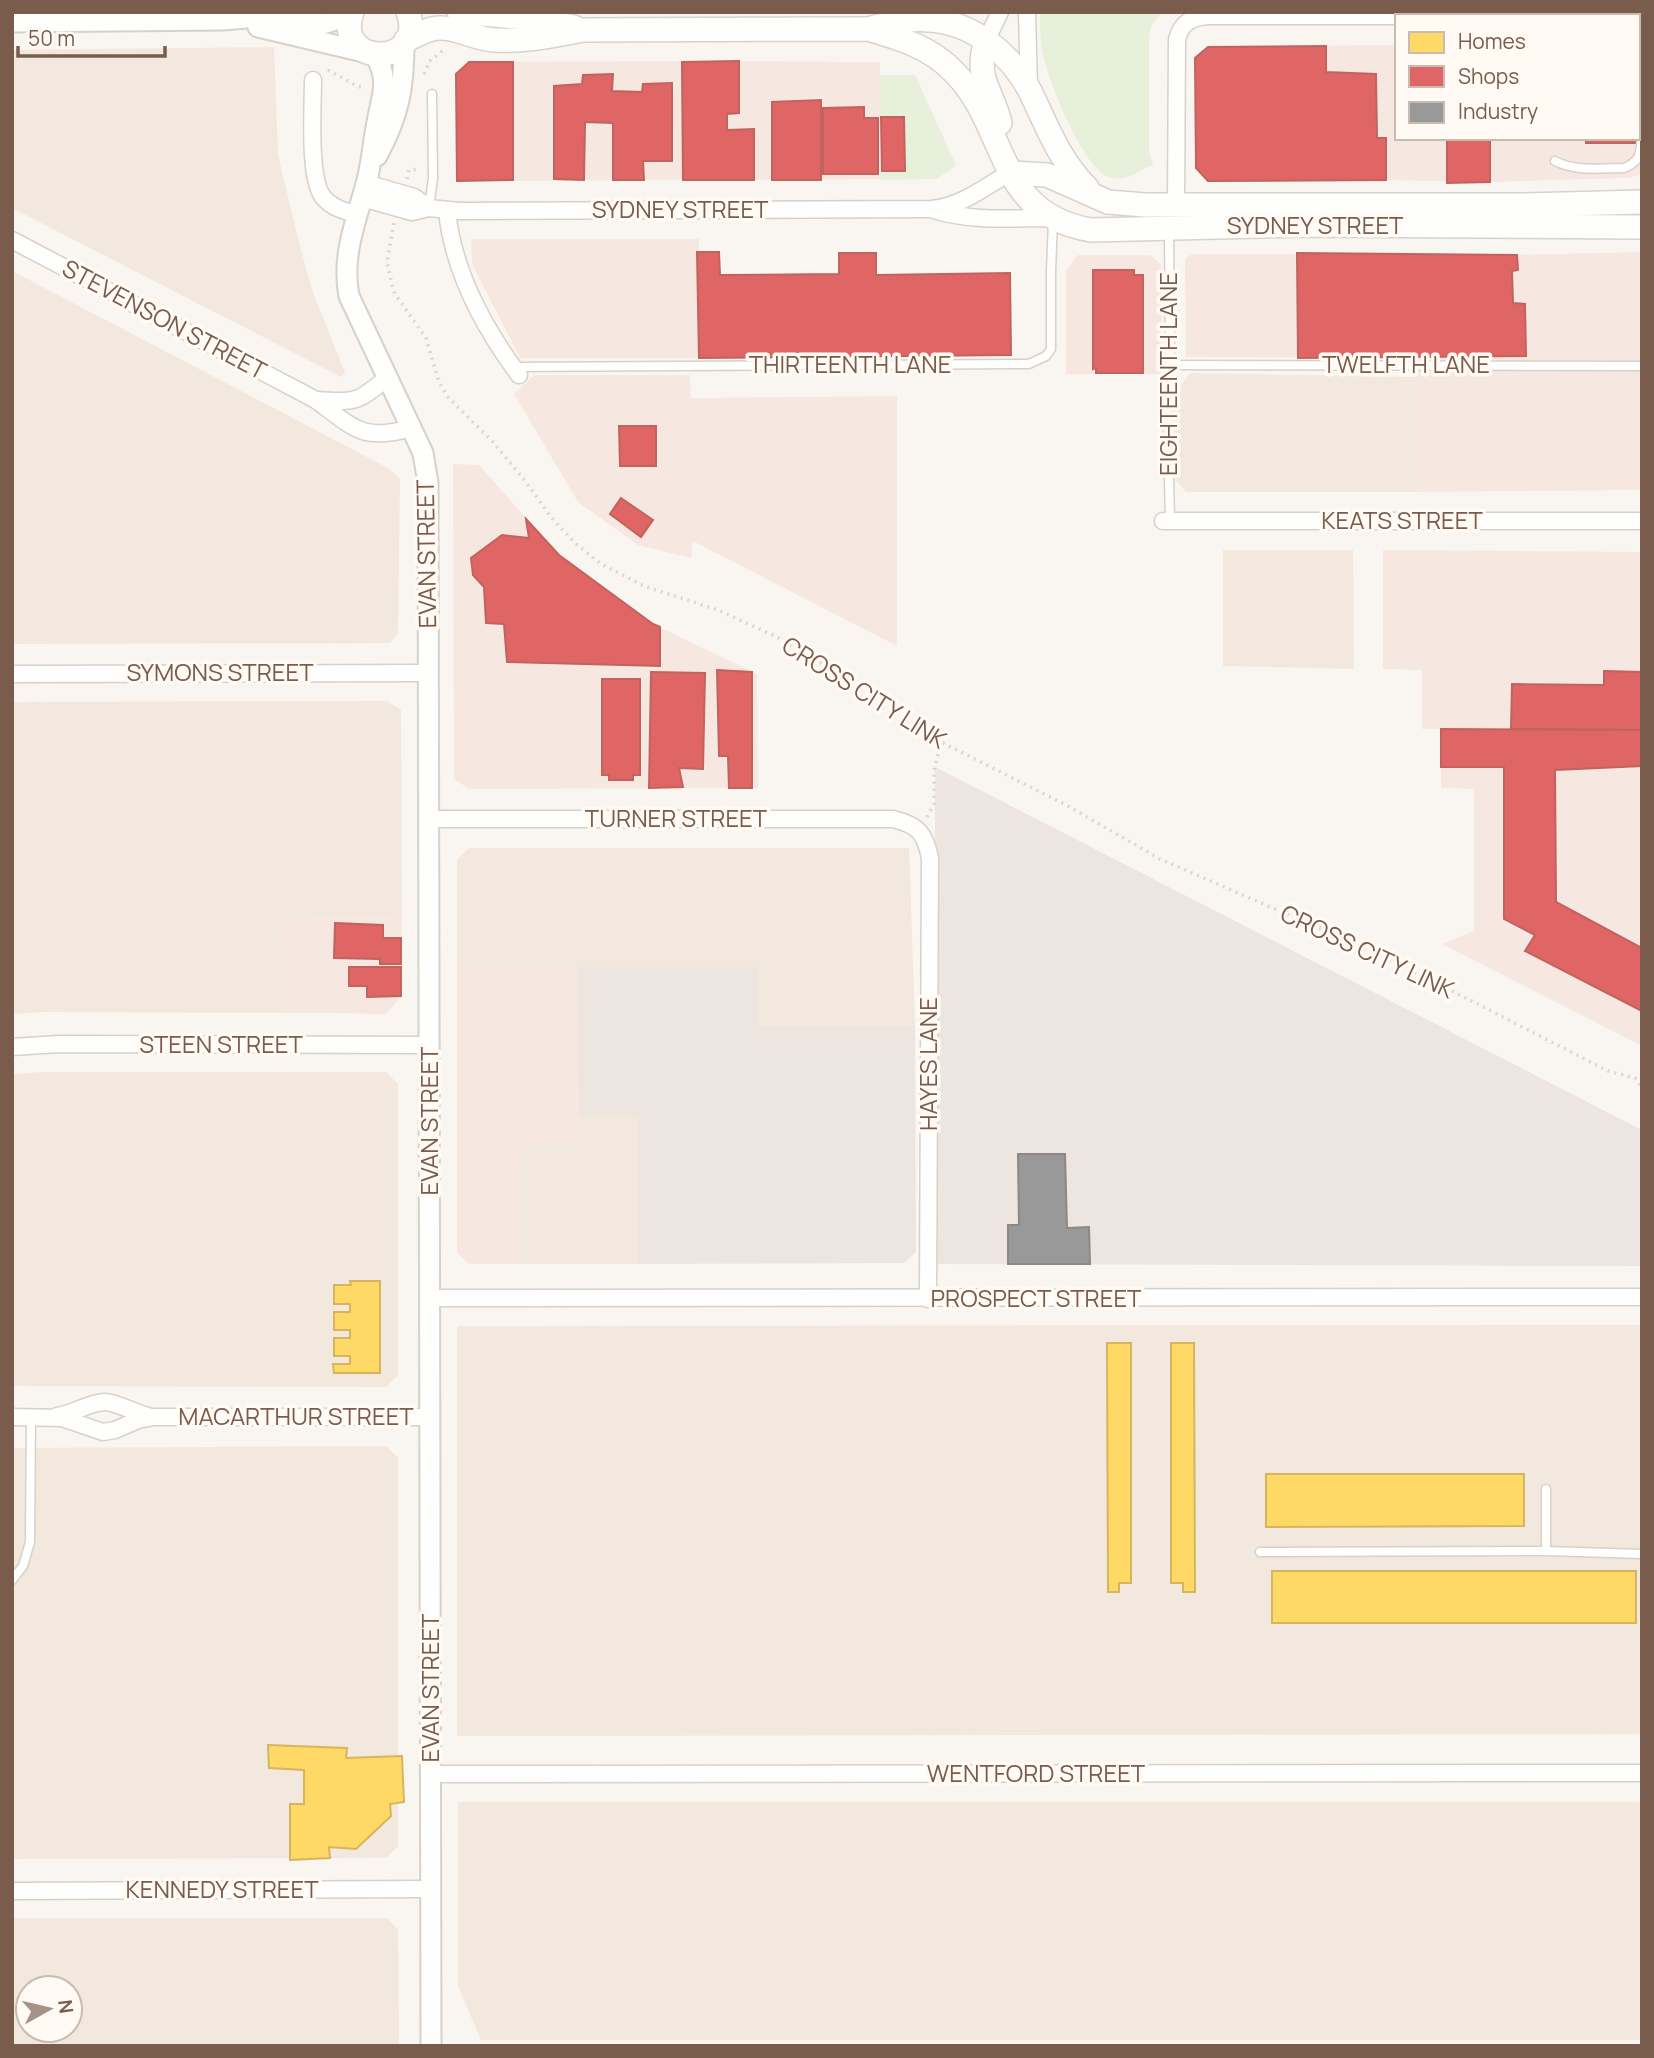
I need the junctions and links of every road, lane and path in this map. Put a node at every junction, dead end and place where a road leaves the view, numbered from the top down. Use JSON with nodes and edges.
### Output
{"nodes":[{"id":1,"x":352,"y":12,"type":"edge"},
{"id":2,"x":408,"y":12,"type":"edge"},
{"id":3,"x":459,"y":12,"type":"edge"},
{"id":4,"x":1000,"y":12,"type":"edge"},
{"id":5,"x":1027,"y":12,"type":"edge"},
{"id":6,"x":1209,"y":14,"type":"edge"},
{"id":7,"x":1191,"y":16,"type":"edge"},
{"id":8,"x":1395,"y":16,"type":"edge"},
{"id":9,"x":222,"y":20,"type":"junction"},
{"id":10,"x":12,"y":22,"type":"edge"},
{"id":11,"x":868,"y":29,"type":"junction"},
{"id":12,"x":583,"y":30,"type":"junction"},
{"id":13,"x":444,"y":37,"type":"dead end"},
{"id":14,"x":405,"y":41,"type":"junction"},
{"id":15,"x":986,"y":41,"type":"junction"},
{"id":16,"x":373,"y":54,"type":"junction"},
{"id":17,"x":1640,"y":68,"type":"edge"},
{"id":18,"x":313,"y":80,"type":"dead end"},
{"id":19,"x":1030,"y":92,"type":"junction"},
{"id":20,"x":432,"y":94,"type":"joint"},
{"id":21,"x":1555,"y":161,"type":"dead end"},
{"id":22,"x":1005,"y":163,"type":"junction"},
{"id":23,"x":433,"y":169,"type":"junction"},
{"id":24,"x":363,"y":191,"type":"junction"},
{"id":25,"x":1097,"y":197,"type":"junction"},
{"id":26,"x":400,"y":201,"type":"junction"},
{"id":27,"x":1642,"y":202,"type":"edge"},
{"id":28,"x":429,"y":208,"type":"junction"},
{"id":29,"x":931,"y":209,"type":"junction"},
{"id":30,"x":447,"y":211,"type":"junction"},
{"id":31,"x":1172,"y":216,"type":"junction"},
{"id":32,"x":1053,"y":218,"type":"junction"},
{"id":33,"x":1642,"y":228,"type":"edge"},
{"id":34,"x":12,"y":240,"type":"edge"},
{"id":35,"x":1170,"y":365,"type":"junction"},
{"id":36,"x":1642,"y":366,"type":"edge"},
{"id":37,"x":516,"y":371,"type":"joint"},
{"id":38,"x":387,"y":378,"type":"junction"},
{"id":39,"x":316,"y":400,"type":"junction"},
{"id":40,"x":411,"y":428,"type":"junction"},
{"id":41,"x":1166,"y":521,"type":"joint"},
{"id":42,"x":1642,"y":521,"type":"edge"},
{"id":43,"x":429,"y":673,"type":"junction"},
{"id":44,"x":12,"y":674,"type":"edge"},
{"id":45,"x":941,"y":742,"type":"junction"},
{"id":46,"x":429,"y":819,"type":"junction"},
{"id":47,"x":919,"y":831,"type":"junction"},
{"id":48,"x":429,"y":1045,"type":"junction"},
{"id":49,"x":12,"y":1047,"type":"edge"},
{"id":50,"x":1642,"y":1087,"type":"edge"},
{"id":51,"x":1642,"y":1297,"type":"edge"},
{"id":52,"x":430,"y":1298,"type":"junction"},
{"id":53,"x":929,"y":1299,"type":"junction"},
{"id":54,"x":12,"y":1417,"type":"edge"},
{"id":55,"x":31,"y":1417,"type":"junction"},
{"id":56,"x":51,"y":1417,"type":"junction"},
{"id":57,"x":162,"y":1417,"type":"junction"},
{"id":58,"x":430,"y":1418,"type":"junction"},
{"id":59,"x":1546,"y":1489,"type":"dead end"},
{"id":60,"x":1546,"y":1551,"type":"junction"},
{"id":61,"x":1260,"y":1552,"type":"dead end"},
{"id":62,"x":1642,"y":1554,"type":"edge"},
{"id":63,"x":12,"y":1580,"type":"edge"},
{"id":64,"x":1642,"y":1773,"type":"edge"},
{"id":65,"x":431,"y":1774,"type":"junction"},
{"id":66,"x":431,"y":1889,"type":"junction"},
{"id":67,"x":12,"y":1891,"type":"edge"},
{"id":68,"x":431,"y":2046,"type":"edge"}],
"edges":[{"from":1,"to":9,"type":"street"},
{"from":1,"to":16,"type":"main road"},
{"from":2,"to":14,"type":"main road"},
{"from":3,"to":12,"type":"main road"},
{"from":4,"to":15,"type":"street"},
{"from":5,"to":19,"type":"street"},
{"from":6,"to":7,"type":"street"},
{"from":6,"to":8,"type":"street"},
{"from":7,"to":31,"type":"street"},
{"from":9,"to":10,"type":"street"},
{"from":9,"to":16,"type":"street"},
{"from":11,"to":12,"type":"main road"},
{"from":11,"to":15,"type":"main road"},
{"from":11,"to":22,"type":"main road","name":"SYDNEY STREET"},
{"from":12,"to":14,"type":"main road"},
{"from":13,"to":20,"type":"path"},
{"from":14,"to":16,"type":"main road"},
{"from":14,"to":24,"type":"street","name":"EVAN STREET"},
{"from":15,"to":19,"type":"main road"},
{"from":15,"to":22,"type":"main road"},
{"from":16,"to":24,"type":"street","name":"EVAN STREET"},
{"from":17,"to":21,"type":"lane"},
{"from":18,"to":24,"type":"street"},
{"from":19,"to":25,"type":"main road"},
{"from":20,"to":23,"type":"lane"},
{"from":22,"to":25,"type":"main road","name":"SYDNEY STREET"},
{"from":22,"to":29,"type":"street"},
{"from":22,"to":32,"type":"main road","name":"SYDNEY STREET"},
{"from":23,"to":26,"type":"path","name":"CROSS CITY LINK"},
{"from":23,"to":28,"type":"lane"},
{"from":24,"to":26,"type":"street","name":"SYDNEY STREET"},
{"from":24,"to":38,"type":"street","name":"EVAN STREET"},
{"from":25,"to":31,"type":"main road","name":"SYDNEY STREET"},
{"from":26,"to":28,"type":"street","name":"SYDNEY STREET"},
{"from":26,"to":45,"type":"path","name":"CROSS CITY LINK"},
{"from":27,"to":31,"type":"main road","name":"SYDNEY STREET"},
{"from":28,"to":30,"type":"street","name":"SYDNEY STREET"},
{"from":29,"to":30,"type":"street","name":"SYDNEY STREET"},
{"from":29,"to":32,"type":"street"},
{"from":30,"to":37,"type":"street","name":"THIRTEENTH LANE"},
{"from":31,"to":32,"type":"main road","name":"SYDNEY STREET"},
{"from":31,"to":33,"type":"main road","name":"SYDNEY STREET"},
{"from":31,"to":35,"type":"lane","name":"EIGHTEENTH LANE"},
{"from":32,"to":37,"type":"lane","name":"THIRTEENTH LANE"},
{"from":34,"to":39,"type":"street","name":"STEVENSON STREET"},
{"from":35,"to":36,"type":"lane","name":"TWELFTH LANE"},
{"from":35,"to":41,"type":"lane","name":"EIGHTEENTH LANE"},
{"from":38,"to":39,"type":"street","name":"STEVENSON STREET"},
{"from":38,"to":40,"type":"street","name":"EVAN STREET"},
{"from":39,"to":40,"type":"street","name":"STEVENSON STREET"},
{"from":40,"to":43,"type":"street","name":"EVAN STREET"},
{"from":41,"to":42,"type":"street","name":"KEATS STREET"},
{"from":43,"to":44,"type":"street","name":"SYMONS STREET"},
{"from":43,"to":46,"type":"street","name":"EVAN STREET"},
{"from":45,"to":47,"type":"path"},
{"from":45,"to":50,"type":"path","name":"CROSS CITY LINK"},
{"from":46,"to":47,"type":"street","name":"TURNER STREET"},
{"from":46,"to":48,"type":"street","name":"EVAN STREET"},
{"from":47,"to":53,"type":"street","name":"HAYES LANE"},
{"from":48,"to":49,"type":"street","name":"STEEN STREET"},
{"from":48,"to":52,"type":"street","name":"EVAN STREET"},
{"from":51,"to":53,"type":"street","name":"PROSPECT STREET"},
{"from":52,"to":53,"type":"street","name":"PROSPECT STREET"},
{"from":52,"to":58,"type":"street","name":"EVAN STREET"},
{"from":54,"to":55,"type":"street","name":"MACARTHUR STREET"},
{"from":55,"to":56,"type":"street","name":"MACARTHUR STREET"},
{"from":55,"to":63,"type":"lane"},
{"from":56,"to":57,"type":"street","name":"MACARTHUR STREET"},
{"from":56,"to":57,"type":"street","name":"MACARTHUR STREET"},
{"from":57,"to":58,"type":"street","name":"MACARTHUR STREET"},
{"from":58,"to":65,"type":"street","name":"EVAN STREET"},
{"from":59,"to":60,"type":"lane"},
{"from":60,"to":61,"type":"lane"},
{"from":60,"to":62,"type":"lane"},
{"from":64,"to":65,"type":"street","name":"WENTFORD STREET"},
{"from":65,"to":66,"type":"street","name":"EVAN STREET"},
{"from":66,"to":67,"type":"street","name":"KENNEDY STREET"},
{"from":66,"to":68,"type":"street","name":"EVAN STREET"}]}
